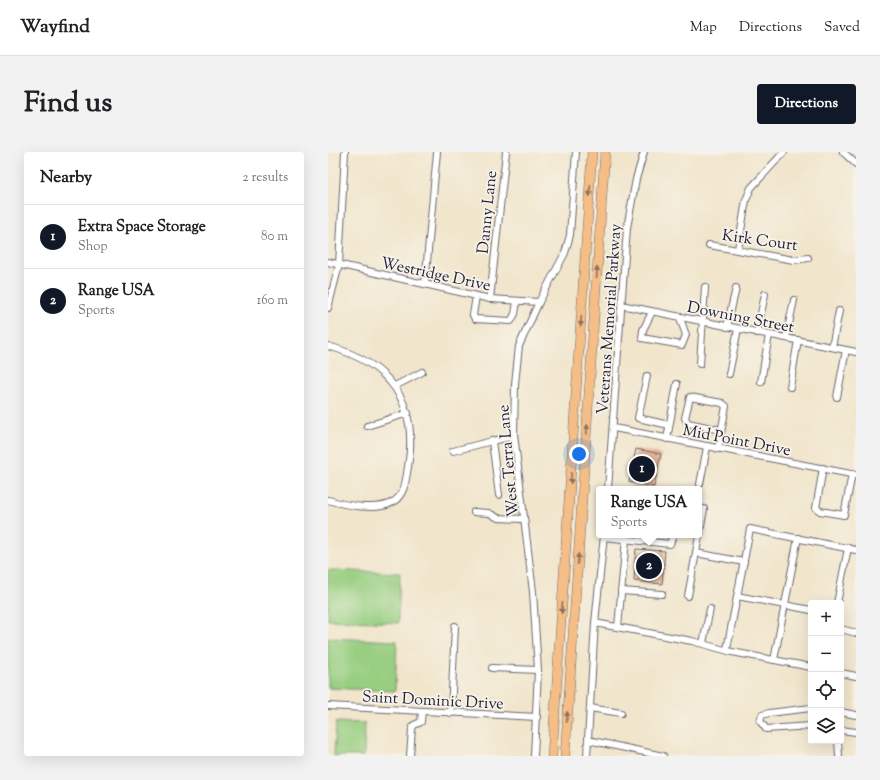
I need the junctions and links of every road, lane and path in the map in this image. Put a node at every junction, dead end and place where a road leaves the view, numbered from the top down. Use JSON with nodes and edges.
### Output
{"nodes":[{"id":1,"x":345,"y":152,"type":"edge"},
{"id":2,"x":437,"y":152,"type":"edge"},
{"id":3,"x":506,"y":152,"type":"edge"},
{"id":4,"x":576,"y":152,"type":"edge"},
{"id":5,"x":592,"y":152,"type":"edge"},
{"id":6,"x":605,"y":152,"type":"edge"},
{"id":7,"x":644,"y":152,"type":"edge"},
{"id":8,"x":784,"y":152,"type":"edge"},
{"id":9,"x":843,"y":152,"type":"edge"},
{"id":10,"x":856,"y":164,"type":"edge"},
{"id":11,"x":709,"y":245,"type":"dead end"},
{"id":12,"x":738,"y":249,"type":"junction"},
{"id":13,"x":808,"y":258,"type":"dead end"},
{"id":14,"x":328,"y":262,"type":"edge"},
{"id":15,"x":339,"y":265,"type":"junction"},
{"id":16,"x":425,"y":284,"type":"junction"},
{"id":17,"x":705,"y":287,"type":"dead end"},
{"id":18,"x":736,"y":288,"type":"dead end"},
{"id":19,"x":765,"y":294,"type":"dead end"},
{"id":20,"x":476,"y":296,"type":"junction"},
{"id":21,"x":490,"y":299,"type":"junction"},
{"id":22,"x":794,"y":300,"type":"dead end"},
{"id":23,"x":518,"y":301,"type":"junction"},
{"id":24,"x":539,"y":302,"type":"junction"},
{"id":25,"x":621,"y":305,"type":"junction"},
{"id":26,"x":328,"y":308,"type":"edge"},
{"id":27,"x":839,"y":311,"type":"dead end"},
{"id":28,"x":652,"y":312,"type":"junction"},
{"id":29,"x":680,"y":318,"type":"junction"},
{"id":30,"x":703,"y":322,"type":"junction"},
{"id":31,"x":727,"y":327,"type":"junction"},
{"id":32,"x":738,"y":329,"type":"junction"},
{"id":33,"x":757,"y":332,"type":"junction"},
{"id":34,"x":768,"y":335,"type":"junction"},
{"id":35,"x":786,"y":338,"type":"junction"},
{"id":36,"x":798,"y":340,"type":"junction"},
{"id":37,"x":328,"y":346,"type":"edge"},
{"id":38,"x":832,"y":347,"type":"junction"},
{"id":39,"x":846,"y":350,"type":"junction"},
{"id":40,"x":856,"y":352,"type":"edge"},
{"id":41,"x":700,"y":364,"type":"dead end"},
{"id":42,"x":422,"y":372,"type":"dead end"},
{"id":43,"x":729,"y":374,"type":"dead end"},
{"id":44,"x":647,"y":376,"type":"dead end"},
{"id":45,"x":761,"y":382,"type":"dead end"},
{"id":46,"x":677,"y":384,"type":"dead end"},
{"id":47,"x":395,"y":386,"type":"junction"},
{"id":48,"x":790,"y":388,"type":"dead end"},
{"id":49,"x":837,"y":398,"type":"dead end"},
{"id":50,"x":408,"y":413,"type":"junction"},
{"id":51,"x":670,"y":425,"type":"junction"},
{"id":52,"x":367,"y":426,"type":"dead end"},
{"id":53,"x":614,"y":428,"type":"junction"},
{"id":54,"x":721,"y":430,"type":"junction"},
{"id":55,"x":514,"y":436,"type":"junction"},
{"id":56,"x":667,"y":439,"type":"junction"},
{"id":57,"x":492,"y":441,"type":"junction"},
{"id":58,"x":708,"y":447,"type":"junction"},
{"id":59,"x":718,"y":449,"type":"junction"},
{"id":60,"x":454,"y":451,"type":"dead end"},
{"id":61,"x":822,"y":468,"type":"junction"},
{"id":62,"x":854,"y":474,"type":"edge"},
{"id":63,"x":700,"y":484,"type":"dead end"},
{"id":64,"x":608,"y":486,"type":"edge"},
{"id":65,"x":499,"y":495,"type":"dead end"},
{"id":66,"x":328,"y":500,"type":"edge"},
{"id":67,"x":704,"y":509,"type":"dead end"},
{"id":68,"x":474,"y":512,"type":"dead end"},
{"id":69,"x":524,"y":519,"type":"junction"},
{"id":70,"x":702,"y":520,"type":"edge"},
{"id":71,"x":604,"y":538,"type":"edge"},
{"id":72,"x":619,"y":538,"type":"edge"},
{"id":73,"x":648,"y":538,"type":"edge"},
{"id":74,"x":673,"y":538,"type":"edge"},
{"id":75,"x":699,"y":538,"type":"edge"},
{"id":76,"x":798,"y":538,"type":"junction"},
{"id":77,"x":626,"y":539,"type":"junction"},
{"id":78,"x":848,"y":548,"type":"junction"},
{"id":79,"x":856,"y":550,"type":"edge"},
{"id":80,"x":696,"y":553,"type":"junction"},
{"id":81,"x":744,"y":562,"type":"junction"},
{"id":82,"x":621,"y":591,"type":"junction"},
{"id":83,"x":662,"y":594,"type":"dead end"},
{"id":84,"x":688,"y":596,"type":"dead end"},
{"id":85,"x":737,"y":596,"type":"junction"},
{"id":86,"x":838,"y":600,"type":"edge"},
{"id":87,"x":785,"y":605,"type":"junction"},
{"id":88,"x":710,"y":609,"type":"dead end"},
{"id":89,"x":808,"y":609,"type":"edge"},
{"id":90,"x":596,"y":623,"type":"junction"},
{"id":91,"x":454,"y":626,"type":"dead end"},
{"id":92,"x":618,"y":627,"type":"junction"},
{"id":93,"x":844,"y":630,"type":"edge"},
{"id":94,"x":856,"y":633,"type":"edge"},
{"id":95,"x":703,"y":643,"type":"junction"},
{"id":96,"x":727,"y":649,"type":"junction"},
{"id":97,"x":774,"y":660,"type":"junction"},
{"id":98,"x":808,"y":666,"type":"edge"},
{"id":99,"x":492,"y":668,"type":"dead end"},
{"id":100,"x":538,"y":670,"type":"junction"},
{"id":101,"x":844,"y":674,"type":"edge"},
{"id":102,"x":856,"y":676,"type":"edge"},
{"id":103,"x":328,"y":706,"type":"edge"},
{"id":104,"x":590,"y":708,"type":"junction"},
{"id":105,"x":808,"y":708,"type":"edge"},
{"id":106,"x":422,"y":711,"type":"junction"},
{"id":107,"x":451,"y":712,"type":"junction"},
{"id":108,"x":621,"y":713,"type":"dead end"},
{"id":109,"x":844,"y":713,"type":"edge"},
{"id":110,"x":856,"y":715,"type":"edge"},
{"id":111,"x":537,"y":717,"type":"junction"},
{"id":112,"x":808,"y":726,"type":"edge"},
{"id":113,"x":844,"y":730,"type":"edge"},
{"id":114,"x":856,"y":732,"type":"edge"},
{"id":115,"x":588,"y":740,"type":"junction"},
{"id":116,"x":838,"y":744,"type":"edge"},
{"id":117,"x":627,"y":748,"type":"junction"},
{"id":118,"x":410,"y":756,"type":"edge"},
{"id":119,"x":534,"y":756,"type":"edge"},
{"id":120,"x":552,"y":756,"type":"edge"},
{"id":121,"x":565,"y":756,"type":"edge"},
{"id":122,"x":587,"y":756,"type":"edge"},
{"id":123,"x":626,"y":756,"type":"edge"},
{"id":124,"x":663,"y":756,"type":"edge"},
{"id":125,"x":839,"y":756,"type":"edge"}],
"edges":[{"from":1,"to":15,"type":"street"},
{"from":2,"to":16,"type":"street"},
{"from":3,"to":21,"type":"street","name":"Danny Lane"},
{"from":4,"to":24,"type":"street","name":"West Terra Lane"},
{"from":5,"to":120,"type":"highway","one_way":true},
{"from":121,"to":6,"type":"highway","one_way":true},
{"from":7,"to":25,"type":"street","name":"Veterans Memorial Parkway"},
{"from":8,"to":12,"type":"street"},
{"from":9,"to":10,"type":"street"},
{"from":11,"to":12,"type":"street","name":"Kirk Court"},
{"from":12,"to":13,"type":"street","name":"Kirk Court"},
{"from":14,"to":15,"type":"street","name":"Westridge Drive"},
{"from":15,"to":16,"type":"street","name":"Westridge Drive"},
{"from":15,"to":26,"type":"street"},
{"from":16,"to":20,"type":"street","name":"Westridge Drive"},
{"from":17,"to":30,"type":"street"},
{"from":18,"to":31,"type":"street"},
{"from":19,"to":33,"type":"street"},
{"from":20,"to":21,"type":"street","name":"Westridge Drive"},
{"from":20,"to":23,"type":"street"},
{"from":21,"to":23,"type":"street","name":"Westridge Drive"},
{"from":22,"to":35,"type":"street"},
{"from":23,"to":24,"type":"street","name":"Westridge Drive"},
{"from":24,"to":55,"type":"street","name":"West Terra Lane"},
{"from":25,"to":28,"type":"street","name":"Downing Street"},
{"from":25,"to":53,"type":"street","name":"Veterans Memorial Parkway"},
{"from":27,"to":38,"type":"street"},
{"from":28,"to":29,"type":"street","name":"Downing Street"},
{"from":28,"to":29,"type":"street"},
{"from":29,"to":30,"type":"street","name":"Downing Street"},
{"from":30,"to":31,"type":"street","name":"Downing Street"},
{"from":30,"to":41,"type":"street"},
{"from":31,"to":32,"type":"street","name":"Downing Street"},
{"from":32,"to":33,"type":"street","name":"Downing Street"},
{"from":32,"to":43,"type":"street"},
{"from":33,"to":34,"type":"street","name":"Downing Street"},
{"from":34,"to":35,"type":"street","name":"Downing Street"},
{"from":34,"to":45,"type":"street"},
{"from":35,"to":36,"type":"street","name":"Downing Street"},
{"from":36,"to":38,"type":"street","name":"Downing Street"},
{"from":36,"to":48,"type":"street"},
{"from":37,"to":47,"type":"street"},
{"from":38,"to":39,"type":"street","name":"Downing Street"},
{"from":39,"to":40,"type":"street","name":"Downing Street"},
{"from":39,"to":49,"type":"street"},
{"from":42,"to":47,"type":"street"},
{"from":44,"to":51,"type":"street"},
{"from":46,"to":51,"type":"street"},
{"from":47,"to":50,"type":"street"},
{"from":50,"to":52,"type":"street"},
{"from":50,"to":66,"type":"street"},
{"from":51,"to":56,"type":"street"},
{"from":53,"to":56,"type":"street","name":"Mid Point Drive"},
{"from":53,"to":64,"type":"street","name":"Veterans Memorial Parkway"},
{"from":54,"to":54,"type":"street"},
{"from":54,"to":59,"type":"street"},
{"from":55,"to":57,"type":"street"},
{"from":55,"to":69,"type":"street","name":"West Terra Lane"},
{"from":56,"to":58,"type":"street","name":"Mid Point Drive"},
{"from":57,"to":60,"type":"street"},
{"from":57,"to":65,"type":"street"},
{"from":58,"to":59,"type":"street","name":"Mid Point Drive"},
{"from":58,"to":63,"type":"street"},
{"from":59,"to":61,"type":"street","name":"Mid Point Drive"},
{"from":61,"to":62,"type":"street","name":"Mid Point Drive"},
{"from":61,"to":62,"type":"street"},
{"from":67,"to":70,"type":"street"},
{"from":68,"to":69,"type":"street"},
{"from":69,"to":100,"type":"street","name":"West Terra Lane"},
{"from":71,"to":90,"type":"street"},
{"from":72,"to":77,"type":"street"},
{"from":73,"to":74,"type":"street"},
{"from":73,"to":77,"type":"street"},
{"from":75,"to":80,"type":"street"},
{"from":76,"to":78,"type":"street"},
{"from":76,"to":81,"type":"street"},
{"from":76,"to":87,"type":"street"},
{"from":77,"to":82,"type":"street"},
{"from":78,"to":79,"type":"street"},
{"from":78,"to":86,"type":"street"},
{"from":80,"to":81,"type":"street"},
{"from":80,"to":84,"type":"street"},
{"from":81,"to":85,"type":"street"},
{"from":82,"to":83,"type":"street"},
{"from":82,"to":92,"type":"street"},
{"from":85,"to":87,"type":"street"},
{"from":85,"to":96,"type":"street"},
{"from":87,"to":89,"type":"street"},
{"from":87,"to":97,"type":"street"},
{"from":88,"to":95,"type":"street"},
{"from":90,"to":92,"type":"street"},
{"from":90,"to":104,"type":"street"},
{"from":91,"to":107,"type":"street"},
{"from":92,"to":95,"type":"street"},
{"from":93,"to":94,"type":"street"},
{"from":95,"to":96,"type":"street"},
{"from":96,"to":97,"type":"street"},
{"from":97,"to":98,"type":"street"},
{"from":99,"to":100,"type":"street"},
{"from":100,"to":111,"type":"street","name":"West Terra Lane"},
{"from":101,"to":102,"type":"street"},
{"from":103,"to":106,"type":"street","name":"Saint Dominic Drive"},
{"from":104,"to":108,"type":"street"},
{"from":104,"to":115,"type":"street"},
{"from":105,"to":112,"type":"street"},
{"from":106,"to":107,"type":"street","name":"Saint Dominic Drive"},
{"from":106,"to":118,"type":"street"},
{"from":107,"to":111,"type":"street","name":"Saint Dominic Drive"},
{"from":109,"to":110,"type":"street"},
{"from":111,"to":119,"type":"street","name":"West Terra Lane"},
{"from":113,"to":114,"type":"street"},
{"from":115,"to":117,"type":"street"},
{"from":115,"to":122,"type":"street"},
{"from":116,"to":125,"type":"street"},
{"from":117,"to":123,"type":"street"},
{"from":117,"to":124,"type":"street"}]}
